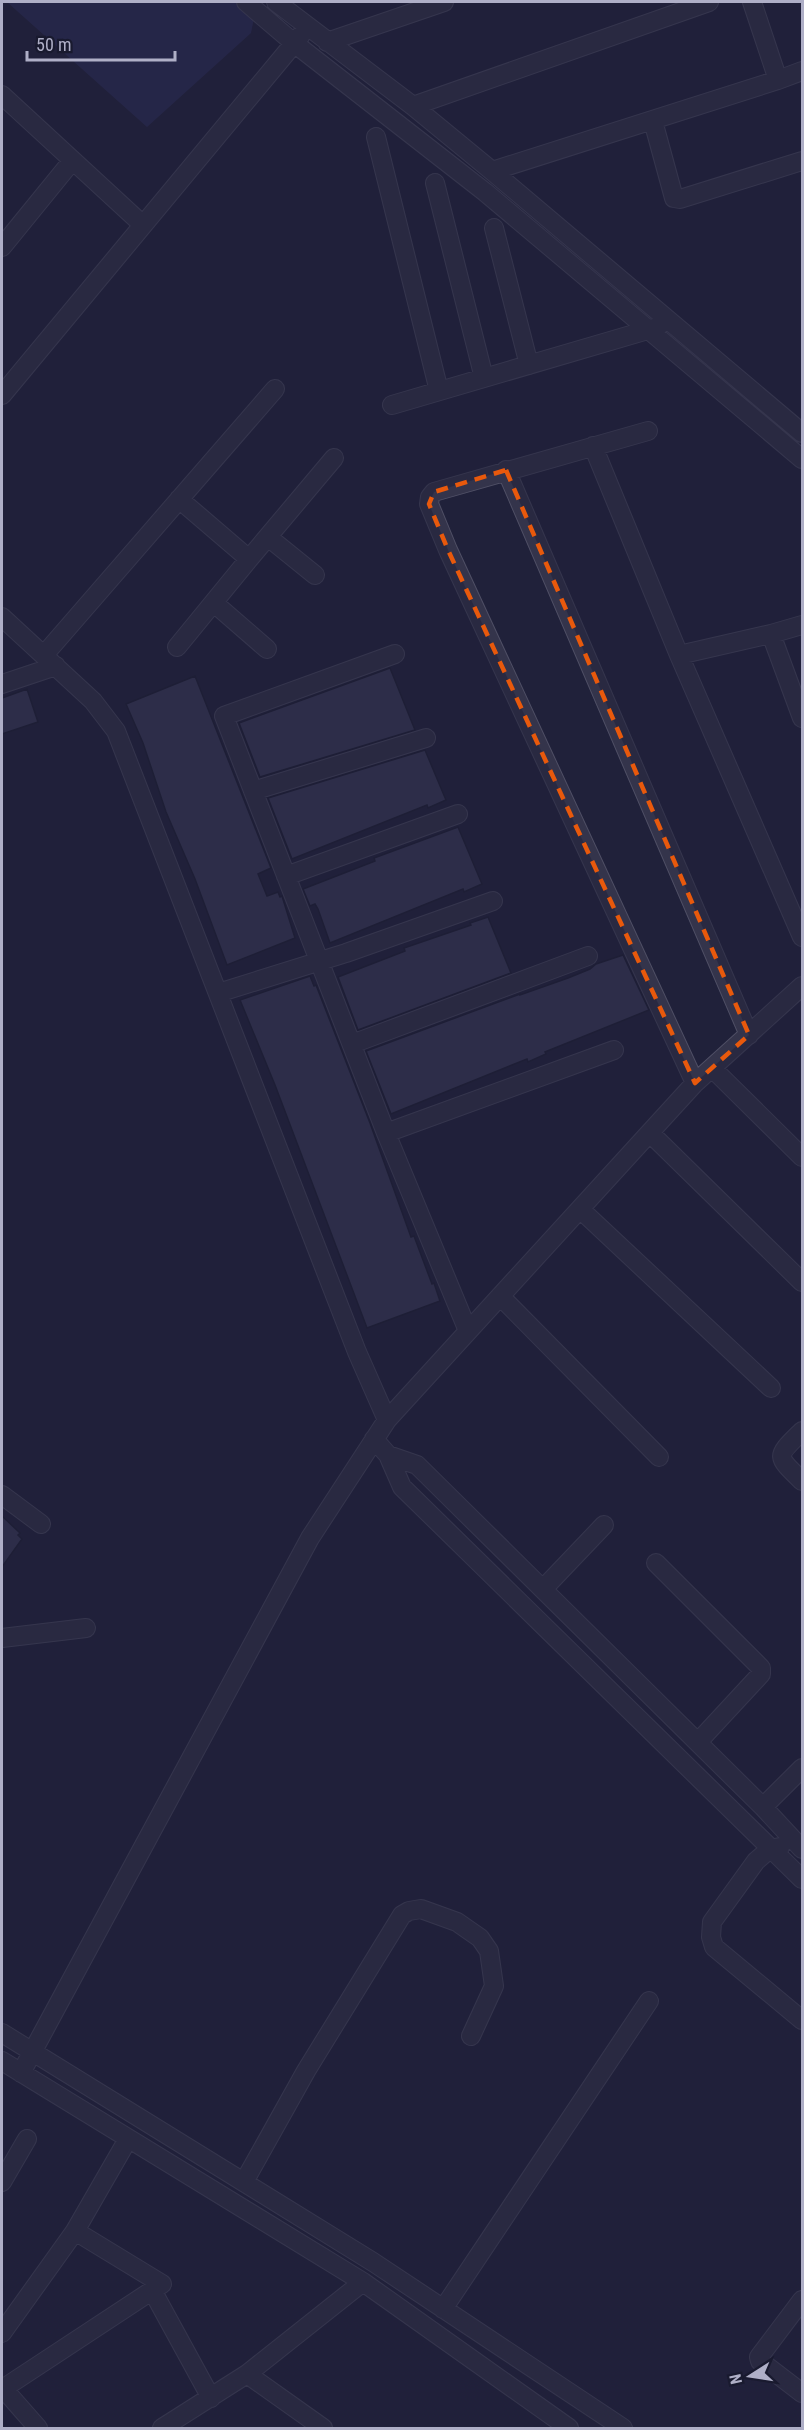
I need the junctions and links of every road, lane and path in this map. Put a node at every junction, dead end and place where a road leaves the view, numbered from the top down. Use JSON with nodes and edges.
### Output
{"nodes":[{"id":1,"x":246,"y":2,"type":"edge"},
{"id":2,"x":276,"y":2,"type":"edge"},
{"id":3,"x":444,"y":2,"type":"edge"},
{"id":4,"x":709,"y":2,"type":"edge"},
{"id":5,"x":752,"y":2,"type":"edge"},
{"id":6,"x":308,"y":27,"type":"junction"},
{"id":7,"x":327,"y":42,"type":"junction"},
{"id":8,"x":294,"y":43,"type":"junction"},
{"id":9,"x":802,"y":71,"type":"edge"},
{"id":10,"x":778,"y":80,"type":"junction"},
{"id":11,"x":2,"y":95,"type":"edge"},
{"id":12,"x":413,"y":106,"type":"junction"},
{"id":13,"x":653,"y":121,"type":"junction"},
{"id":14,"x":376,"y":137,"type":"dead end"},
{"id":15,"x":72,"y":161,"type":"junction"},
{"id":16,"x":802,"y":162,"type":"edge"},
{"id":17,"x":492,"y":171,"type":"junction"},
{"id":18,"x":435,"y":183,"type":"dead end"},
{"id":19,"x":143,"y":225,"type":"junction"},
{"id":20,"x":494,"y":228,"type":"dead end"},
{"id":21,"x":2,"y":247,"type":"edge"},
{"id":22,"x":672,"y":322,"type":"junction"},
{"id":23,"x":649,"y":330,"type":"junction"},
{"id":24,"x":529,"y":365,"type":"junction"},
{"id":25,"x":484,"y":378,"type":"junction"},
{"id":26,"x":275,"y":389,"type":"dead end"},
{"id":27,"x":439,"y":391,"type":"junction"},
{"id":28,"x":2,"y":396,"type":"edge"},
{"id":29,"x":392,"y":405,"type":"dead end"},
{"id":30,"x":648,"y":431,"type":"dead end"},
{"id":31,"x":802,"y":433,"type":"edge"},
{"id":32,"x":593,"y":446,"type":"junction"},
{"id":33,"x":334,"y":458,"type":"dead end"},
{"id":34,"x":802,"y":459,"type":"edge"},
{"id":35,"x":506,"y":470,"type":"junction"},
{"id":36,"x":179,"y":499,"type":"junction"},
{"id":37,"x":268,"y":537,"type":"junction"},
{"id":38,"x":249,"y":559,"type":"junction"},
{"id":39,"x":315,"y":575,"type":"dead end"},
{"id":40,"x":214,"y":603,"type":"junction"},
{"id":41,"x":2,"y":617,"type":"edge"},
{"id":42,"x":802,"y":625,"type":"edge"},
{"id":43,"x":771,"y":634,"type":"junction"},
{"id":44,"x":177,"y":647,"type":"dead end"},
{"id":45,"x":267,"y":649,"type":"dead end"},
{"id":46,"x":395,"y":654,"type":"dead end"},
{"id":47,"x":678,"y":655,"type":"junction"},
{"id":48,"x":50,"y":661,"type":"junction"},
{"id":49,"x":2,"y":684,"type":"edge"},
{"id":50,"x":802,"y":718,"type":"edge"},
{"id":51,"x":426,"y":738,"type":"dead end"},
{"id":52,"x":253,"y":791,"type":"junction"},
{"id":53,"x":458,"y":814,"type":"dead end"},
{"id":54,"x":286,"y":876,"type":"junction"},
{"id":55,"x":493,"y":900,"type":"dead end"},
{"id":56,"x":802,"y":937,"type":"edge"},
{"id":57,"x":588,"y":956,"type":"dead end"},
{"id":58,"x":320,"y":962,"type":"junction"},
{"id":59,"x":802,"y":986,"type":"edge"},
{"id":60,"x":218,"y":993,"type":"junction"},
{"id":61,"x":749,"y":1035,"type":"junction"},
{"id":62,"x":352,"y":1044,"type":"junction"},
{"id":63,"x":614,"y":1050,"type":"dead end"},
{"id":64,"x":713,"y":1069,"type":"junction"},
{"id":65,"x":695,"y":1083,"type":"junction"},
{"id":66,"x":386,"y":1133,"type":"junction"},
{"id":67,"x":650,"y":1133,"type":"junction"},
{"id":68,"x":799,"y":1147,"type":"edge"},
{"id":69,"x":580,"y":1209,"type":"junction"},
{"id":70,"x":802,"y":1282,"type":"edge"},
{"id":71,"x":500,"y":1296,"type":"junction"},
{"id":72,"x":468,"y":1331,"type":"junction"},
{"id":73,"x":771,"y":1388,"type":"dead end"},
{"id":74,"x":387,"y":1420,"type":"junction"},
{"id":75,"x":802,"y":1431,"type":"edge"},
{"id":76,"x":374,"y":1439,"type":"junction"},
{"id":77,"x":388,"y":1455,"type":"junction"},
{"id":78,"x":659,"y":1457,"type":"dead end"},
{"id":79,"x":802,"y":1481,"type":"edge"},
{"id":80,"x":2,"y":1495,"type":"edge"},
{"id":81,"x":41,"y":1524,"type":"dead end"},
{"id":82,"x":604,"y":1525,"type":"dead end"},
{"id":83,"x":656,"y":1563,"type":"dead end"},
{"id":84,"x":543,"y":1589,"type":"junction"},
{"id":85,"x":86,"y":1628,"type":"dead end"},
{"id":86,"x":589,"y":1634,"type":"junction"},
{"id":87,"x":2,"y":1638,"type":"edge"},
{"id":88,"x":571,"y":1653,"type":"junction"},
{"id":89,"x":698,"y":1742,"type":"junction"},
{"id":90,"x":802,"y":1768,"type":"edge"},
{"id":91,"x":763,"y":1807,"type":"junction"},
{"id":92,"x":799,"y":1846,"type":"edge"},
{"id":93,"x":770,"y":1849,"type":"junction"},
{"id":94,"x":802,"y":1879,"type":"edge"},
{"id":95,"x":649,"y":2001,"type":"dead end"},
{"id":96,"x":802,"y":2020,"type":"edge"},
{"id":97,"x":2,"y":2033,"type":"edge"},
{"id":98,"x":471,"y":2036,"type":"dead end"},
{"id":99,"x":32,"y":2052,"type":"junction"},
{"id":100,"x":2,"y":2061,"type":"edge"},
{"id":101,"x":21,"y":2073,"type":"junction"},
{"id":102,"x":27,"y":2139,"type":"dead end"},
{"id":103,"x":128,"y":2139,"type":"junction"},
{"id":104,"x":2,"y":2182,"type":"edge"},
{"id":105,"x":244,"y":2182,"type":"junction"},
{"id":106,"x":75,"y":2231,"type":"junction"},
{"id":107,"x":363,"y":2282,"type":"junction"},
{"id":108,"x":152,"y":2290,"type":"junction"},
{"id":109,"x":802,"y":2300,"type":"edge"},
{"id":110,"x":443,"y":2309,"type":"junction"},
{"id":111,"x":2,"y":2333,"type":"edge"},
{"id":112,"x":247,"y":2374,"type":"junction"},
{"id":113,"x":3,"y":2388,"type":"edge"},
{"id":114,"x":802,"y":2393,"type":"edge"},
{"id":115,"x":211,"y":2398,"type":"junction"},
{"id":116,"x":38,"y":2428,"type":"edge"},
{"id":117,"x":166,"y":2428,"type":"edge"},
{"id":118,"x":323,"y":2428,"type":"edge"},
{"id":119,"x":568,"y":2428,"type":"edge"},
{"id":120,"x":623,"y":2428,"type":"edge"}],
"edges":[{"from":1,"to":8,"type":"street"},
{"from":2,"to":6,"type":"street"},
{"from":3,"to":7,"type":"street"},
{"from":4,"to":12,"type":"street"},
{"from":5,"to":10,"type":"street"},
{"from":6,"to":7,"type":"street"},
{"from":6,"to":8,"type":"street"},
{"from":7,"to":12,"type":"street"},
{"from":8,"to":19,"type":"street"},
{"from":8,"to":23,"type":"street"},
{"from":9,"to":10,"type":"street"},
{"from":10,"to":13,"type":"street"},
{"from":11,"to":15,"type":"street"},
{"from":12,"to":17,"type":"street"},
{"from":13,"to":16,"type":"street"},
{"from":13,"to":17,"type":"street"},
{"from":14,"to":27,"type":"street"},
{"from":15,"to":19,"type":"street"},
{"from":15,"to":21,"type":"street"},
{"from":17,"to":22,"type":"street"},
{"from":18,"to":25,"type":"street"},
{"from":19,"to":28,"type":"street"},
{"from":20,"to":24,"type":"street"},
{"from":22,"to":23,"type":"street"},
{"from":22,"to":31,"type":"street"},
{"from":23,"to":24,"type":"street"},
{"from":23,"to":34,"type":"street"},
{"from":24,"to":25,"type":"street"},
{"from":25,"to":27,"type":"street"},
{"from":26,"to":36,"type":"street"},
{"from":27,"to":29,"type":"street"},
{"from":30,"to":32,"type":"street"},
{"from":32,"to":35,"type":"street"},
{"from":32,"to":47,"type":"street"},
{"from":33,"to":37,"type":"street"},
{"from":35,"to":61,"type":"street"},
{"from":35,"to":65,"type":"street"},
{"from":36,"to":38,"type":"street"},
{"from":36,"to":48,"type":"street"},
{"from":37,"to":38,"type":"street"},
{"from":37,"to":39,"type":"street"},
{"from":38,"to":40,"type":"street"},
{"from":40,"to":44,"type":"street"},
{"from":40,"to":45,"type":"street"},
{"from":41,"to":48,"type":"street"},
{"from":42,"to":43,"type":"street"},
{"from":43,"to":47,"type":"street"},
{"from":43,"to":50,"type":"street"},
{"from":46,"to":52,"type":"street"},
{"from":47,"to":56,"type":"street"},
{"from":48,"to":49,"type":"street"},
{"from":48,"to":60,"type":"street"},
{"from":51,"to":52,"type":"street"},
{"from":52,"to":54,"type":"street"},
{"from":53,"to":54,"type":"street"},
{"from":54,"to":58,"type":"street"},
{"from":55,"to":58,"type":"street"},
{"from":57,"to":62,"type":"street"},
{"from":58,"to":60,"type":"street"},
{"from":58,"to":62,"type":"street"},
{"from":59,"to":61,"type":"street"},
{"from":60,"to":74,"type":"street"},
{"from":61,"to":64,"type":"street"},
{"from":62,"to":66,"type":"street"},
{"from":63,"to":66,"type":"street"},
{"from":64,"to":65,"type":"street"},
{"from":64,"to":68,"type":"street"},
{"from":65,"to":67,"type":"street"},
{"from":66,"to":72,"type":"street"},
{"from":67,"to":69,"type":"street"},
{"from":67,"to":70,"type":"street"},
{"from":69,"to":71,"type":"street"},
{"from":69,"to":73,"type":"street"},
{"from":71,"to":72,"type":"street"},
{"from":71,"to":78,"type":"street"},
{"from":72,"to":74,"type":"street"},
{"from":74,"to":76,"type":"street"},
{"from":75,"to":79,"type":"street"},
{"from":76,"to":77,"type":"street"},
{"from":76,"to":99,"type":"street"},
{"from":77,"to":84,"type":"street"},
{"from":77,"to":88,"type":"street"},
{"from":80,"to":81,"type":"street"},
{"from":82,"to":84,"type":"street"},
{"from":83,"to":89,"type":"street"},
{"from":84,"to":86,"type":"street"},
{"from":85,"to":87,"type":"street"},
{"from":86,"to":88,"type":"street"},
{"from":86,"to":89,"type":"street"},
{"from":88,"to":93,"type":"street"},
{"from":89,"to":91,"type":"street"},
{"from":90,"to":91,"type":"street"},
{"from":91,"to":92,"type":"street"},
{"from":92,"to":93,"type":"street"},
{"from":93,"to":94,"type":"street"},
{"from":93,"to":96,"type":"street"},
{"from":95,"to":110,"type":"street"},
{"from":97,"to":99,"type":"street"},
{"from":98,"to":105,"type":"street"},
{"from":99,"to":101,"type":"street"},
{"from":99,"to":105,"type":"street"},
{"from":100,"to":101,"type":"street"},
{"from":101,"to":103,"type":"street"},
{"from":102,"to":104,"type":"street"},
{"from":103,"to":106,"type":"street"},
{"from":103,"to":107,"type":"street"},
{"from":105,"to":110,"type":"street"},
{"from":106,"to":108,"type":"street"},
{"from":106,"to":111,"type":"street"},
{"from":107,"to":112,"type":"street"},
{"from":107,"to":119,"type":"street"},
{"from":108,"to":113,"type":"street"},
{"from":108,"to":115,"type":"street"},
{"from":109,"to":114,"type":"street"},
{"from":110,"to":120,"type":"street"},
{"from":112,"to":115,"type":"street"},
{"from":112,"to":118,"type":"street"},
{"from":113,"to":116,"type":"street"},
{"from":115,"to":117,"type":"street"}]}
